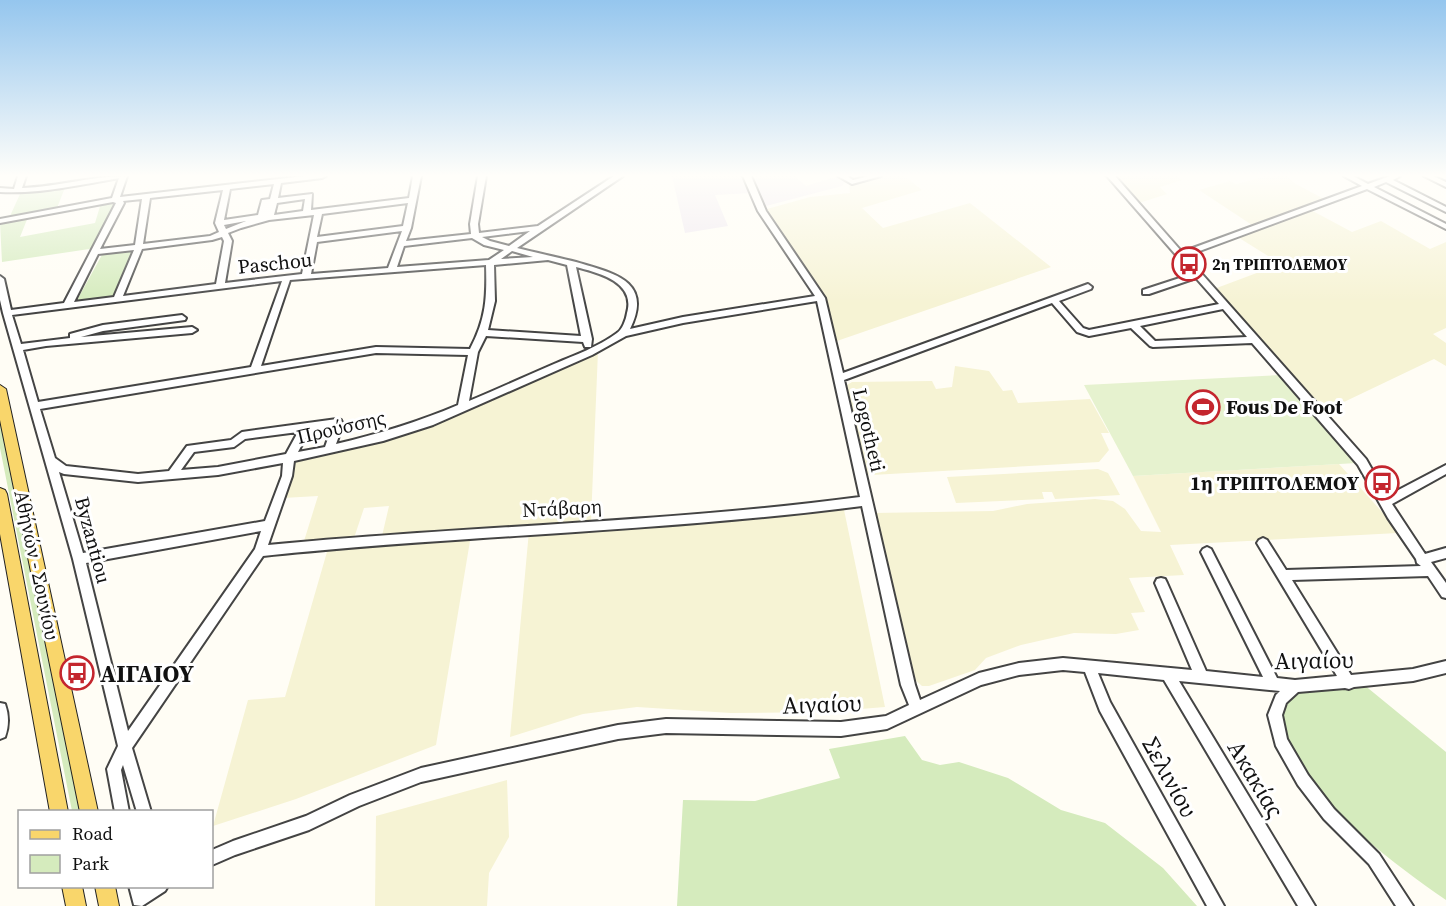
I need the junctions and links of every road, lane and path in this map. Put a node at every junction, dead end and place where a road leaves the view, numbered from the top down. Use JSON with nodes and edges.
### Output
{"nodes":[{"id":1,"x":15,"y":218,"type":"edge"},
{"id":2,"x":113,"y":218,"type":"edge"},
{"id":3,"x":143,"y":218,"type":"edge"},
{"id":4,"x":220,"y":218,"type":"edge"},
{"id":5,"x":252,"y":218,"type":"edge"},
{"id":6,"x":268,"y":218,"type":"edge"},
{"id":7,"x":317,"y":218,"type":"edge"},
{"id":8,"x":409,"y":218,"type":"edge"},
{"id":9,"x":475,"y":218,"type":"edge"},
{"id":10,"x":555,"y":218,"type":"edge"},
{"id":11,"x":767,"y":218,"type":"edge"},
{"id":12,"x":1147,"y":218,"type":"edge"},
{"id":13,"x":1281,"y":218,"type":"edge"},
{"id":14,"x":0,"y":221,"type":"edge"},
{"id":15,"x":219,"y":223,"type":"junction"},
{"id":16,"x":407,"y":228,"type":"junction"},
{"id":17,"x":541,"y":228,"type":"junction"},
{"id":18,"x":222,"y":234,"type":"junction"},
{"id":19,"x":475,"y":237,"type":"junction"},
{"id":20,"x":313,"y":240,"type":"junction"},
{"id":21,"x":402,"y":244,"type":"junction"},
{"id":22,"x":139,"y":247,"type":"junction"},
{"id":23,"x":511,"y":249,"type":"junction"},
{"id":24,"x":97,"y":252,"type":"junction"},
{"id":25,"x":1179,"y":256,"type":"junction"},
{"id":26,"x":548,"y":258,"type":"junction"},
{"id":27,"x":490,"y":263,"type":"junction"},
{"id":28,"x":571,"y":263,"type":"junction"},
{"id":29,"x":391,"y":271,"type":"junction"},
{"id":30,"x":1197,"y":275,"type":"junction"},
{"id":31,"x":306,"y":277,"type":"junction"},
{"id":32,"x":287,"y":278,"type":"junction"},
{"id":33,"x":0,"y":279,"type":"edge"},
{"id":34,"x":220,"y":287,"type":"junction"},
{"id":35,"x":1088,"y":287,"type":"dead end"},
{"id":36,"x":1146,"y":292,"type":"dead end"},
{"id":37,"x":821,"y":298,"type":"junction"},
{"id":38,"x":117,"y":300,"type":"junction"},
{"id":39,"x":1054,"y":300,"type":"junction"},
{"id":40,"x":67,"y":306,"type":"junction"},
{"id":41,"x":1225,"y":306,"type":"junction"},
{"id":42,"x":7,"y":313,"type":"junction"},
{"id":43,"x":182,"y":318,"type":"dead end"},
{"id":44,"x":1133,"y":324,"type":"junction"},
{"id":45,"x":192,"y":330,"type":"dead end"},
{"id":46,"x":483,"y":333,"type":"junction"},
{"id":47,"x":623,"y":334,"type":"junction"},
{"id":48,"x":587,"y":339,"type":"junction"},
{"id":49,"x":1255,"y":339,"type":"junction"},
{"id":50,"x":46,"y":343,"type":"junction"},
{"id":51,"x":17,"y":348,"type":"junction"},
{"id":52,"x":473,"y":352,"type":"junction"},
{"id":53,"x":590,"y":353,"type":"junction"},
{"id":54,"x":254,"y":371,"type":"junction"},
{"id":55,"x":839,"y":378,"type":"junction"},
{"id":56,"x":0,"y":389,"type":"edge"},
{"id":57,"x":34,"y":406,"type":"junction"},
{"id":58,"x":463,"y":407,"type":"junction"},
{"id":59,"x":306,"y":427,"type":"junction"},
{"id":60,"x":329,"y":450,"type":"junction"},
{"id":61,"x":289,"y":458,"type":"junction"},
{"id":62,"x":51,"y":461,"type":"junction"},
{"id":63,"x":1446,"y":469,"type":"edge"},
{"id":64,"x":172,"y":475,"type":"junction"},
{"id":65,"x":0,"y":494,"type":"edge"},
{"id":66,"x":866,"y":501,"type":"junction"},
{"id":67,"x":1386,"y":502,"type":"junction"},
{"id":68,"x":270,"y":525,"type":"junction"},
{"id":69,"x":1263,"y":543,"type":"dead end"},
{"id":70,"x":260,"y":550,"type":"junction"},
{"id":71,"x":1207,"y":552,"type":"dead end"},
{"id":72,"x":1446,"y":552,"type":"edge"},
{"id":73,"x":79,"y":559,"type":"junction"},
{"id":74,"x":1421,"y":560,"type":"junction"},
{"id":75,"x":1430,"y":571,"type":"junction"},
{"id":76,"x":1282,"y":575,"type":"junction"},
{"id":77,"x":1161,"y":583,"type":"dead end"},
{"id":78,"x":1446,"y":593,"type":"edge"},
{"id":79,"x":1089,"y":667,"type":"junction"},
{"id":80,"x":1446,"y":667,"type":"edge"},
{"id":81,"x":1168,"y":675,"type":"junction"},
{"id":82,"x":1202,"y":678,"type":"junction"},
{"id":83,"x":1349,"y":683,"type":"junction"},
{"id":84,"x":1273,"y":684,"type":"junction"},
{"id":85,"x":1295,"y":686,"type":"junction"},
{"id":86,"x":917,"y":708,"type":"junction"},
{"id":87,"x":0,"y":709,"type":"edge"},
{"id":88,"x":0,"y":732,"type":"edge"},
{"id":89,"x":125,"y":747,"type":"junction"},
{"id":90,"x":59,"y":810,"type":"edge"},
{"id":91,"x":90,"y":810,"type":"edge"},
{"id":92,"x":122,"y":810,"type":"edge"},
{"id":93,"x":143,"y":810,"type":"edge"},
{"id":94,"x":213,"y":858,"type":"edge"},
{"id":95,"x":72,"y":888,"type":"edge"},
{"id":96,"x":106,"y":888,"type":"edge"},
{"id":97,"x":137,"y":888,"type":"edge"},
{"id":98,"x":157,"y":888,"type":"edge"},
{"id":99,"x":76,"y":906,"type":"edge"},
{"id":100,"x":110,"y":906,"type":"edge"},
{"id":101,"x":1216,"y":906,"type":"edge"},
{"id":102,"x":1307,"y":906,"type":"edge"},
{"id":103,"x":1405,"y":906,"type":"edge"}],
"edges":[{"from":1,"to":14,"type":"street"},
{"from":2,"to":24,"type":"street"},
{"from":3,"to":22,"type":"street"},
{"from":4,"to":15,"type":"street"},
{"from":5,"to":15,"type":"street"},
{"from":6,"to":18,"type":"street"},
{"from":7,"to":20,"type":"street"},
{"from":8,"to":16,"type":"street"},
{"from":9,"to":19,"type":"street"},
{"from":10,"to":17,"type":"street"},
{"from":11,"to":37,"type":"street","name":"Logotheti"},
{"from":12,"to":25,"type":"street"},
{"from":13,"to":25,"type":"street"},
{"from":15,"to":18,"type":"street"},
{"from":16,"to":20,"type":"street"},
{"from":16,"to":21,"type":"street"},
{"from":17,"to":19,"type":"street"},
{"from":17,"to":23,"type":"street"},
{"from":18,"to":22,"type":"street"},
{"from":18,"to":34,"type":"street"},
{"from":19,"to":21,"type":"street"},
{"from":19,"to":23,"type":"street"},
{"from":20,"to":31,"type":"street"},
{"from":21,"to":29,"type":"street"},
{"from":22,"to":24,"type":"street"},
{"from":22,"to":38,"type":"street"},
{"from":23,"to":26,"type":"street"},
{"from":23,"to":27,"type":"street"},
{"from":24,"to":40,"type":"street"},
{"from":25,"to":30,"type":"street"},
{"from":26,"to":27,"type":"street","name":"Paschou"},
{"from":26,"to":28,"type":"street"},
{"from":27,"to":29,"type":"street","name":"Paschou"},
{"from":27,"to":46,"type":"street"},
{"from":28,"to":47,"type":"street"},
{"from":28,"to":48,"type":"street"},
{"from":29,"to":31,"type":"street","name":"Paschou"},
{"from":30,"to":36,"type":"street"},
{"from":30,"to":41,"type":"street"},
{"from":31,"to":32,"type":"street","name":"Paschou"},
{"from":32,"to":34,"type":"street","name":"Paschou"},
{"from":32,"to":54,"type":"street"},
{"from":33,"to":42,"type":"street","name":"Byzantiou"},
{"from":34,"to":38,"type":"street","name":"Paschou"},
{"from":35,"to":39,"type":"street"},
{"from":37,"to":47,"type":"street","name":"Προύσσης"},
{"from":37,"to":55,"type":"street","name":"Logotheti"},
{"from":38,"to":40,"type":"street","name":"Paschou"},
{"from":39,"to":44,"type":"street"},
{"from":39,"to":55,"type":"street"},
{"from":40,"to":42,"type":"street","name":"Paschou"},
{"from":41,"to":44,"type":"street"},
{"from":41,"to":49,"type":"street"},
{"from":42,"to":51,"type":"street","name":"Byzantiou"},
{"from":43,"to":50,"type":"street"},
{"from":44,"to":49,"type":"street"},
{"from":45,"to":50,"type":"street"},
{"from":46,"to":48,"type":"street"},
{"from":46,"to":52,"type":"street"},
{"from":47,"to":53,"type":"street","name":"Προύσσης"},
{"from":48,"to":53,"type":"street"},
{"from":49,"to":67,"type":"street"},
{"from":50,"to":51,"type":"street"},
{"from":51,"to":57,"type":"street","name":"Byzantiou"},
{"from":52,"to":54,"type":"street"},
{"from":52,"to":58,"type":"street"},
{"from":53,"to":58,"type":"street","name":"Προύσσης"},
{"from":54,"to":57,"type":"street"},
{"from":55,"to":66,"type":"street","name":"Logotheti"},
{"from":56,"to":91,"type":"main road","name":"Αθήνών - Σουνίου"},
{"from":57,"to":62,"type":"street","name":"Byzantiou"},
{"from":58,"to":60,"type":"street","name":"Προύσσης"},
{"from":59,"to":60,"type":"street"},
{"from":59,"to":61,"type":"street"},
{"from":59,"to":64,"type":"street"},
{"from":60,"to":61,"type":"street","name":"Προύσσης"},
{"from":61,"to":64,"type":"street","name":"Προύσσης"},
{"from":61,"to":68,"type":"street"},
{"from":62,"to":64,"type":"street","name":"Προύσσης"},
{"from":62,"to":73,"type":"street","name":"Byzantiou"},
{"from":63,"to":67,"type":"street"},
{"from":65,"to":90,"type":"main road","name":"Αθήνών - Σουνίου"},
{"from":66,"to":70,"type":"street","name":"Ντάβαρη"},
{"from":66,"to":86,"type":"street","name":"Logotheti"},
{"from":67,"to":74,"type":"street"},
{"from":68,"to":70,"type":"street"},
{"from":68,"to":73,"type":"street"},
{"from":69,"to":76,"type":"street"},
{"from":70,"to":89,"type":"street"},
{"from":71,"to":84,"type":"street"},
{"from":72,"to":74,"type":"street"},
{"from":73,"to":89,"type":"street","name":"Byzantiou"},
{"from":74,"to":75,"type":"street"},
{"from":75,"to":76,"type":"street"},
{"from":75,"to":78,"type":"street"},
{"from":76,"to":83,"type":"street"},
{"from":77,"to":82,"type":"street"},
{"from":79,"to":81,"type":"street","name":"Αιγαίου"},
{"from":79,"to":86,"type":"street","name":"Αιγαίου"},
{"from":79,"to":101,"type":"street","name":"Σελινίου"},
{"from":80,"to":83,"type":"street","name":"Αιγαίου"},
{"from":81,"to":82,"type":"street","name":"Αιγαίου"},
{"from":81,"to":102,"type":"street","name":"Ακακίας"},
{"from":82,"to":84,"type":"street","name":"Αιγαίου"},
{"from":83,"to":85,"type":"street","name":"Αιγαίου"},
{"from":84,"to":85,"type":"street","name":"Αιγαίου"},
{"from":85,"to":103,"type":"street"},
{"from":86,"to":94,"type":"street","name":"Αιγαίου"},
{"from":87,"to":88,"type":"street"},
{"from":89,"to":92,"type":"street"},
{"from":89,"to":93,"type":"street","name":"Byzantiou"},
{"from":95,"to":99,"type":"main road"},
{"from":96,"to":100,"type":"main road"},
{"from":97,"to":98,"type":"street"}]}
